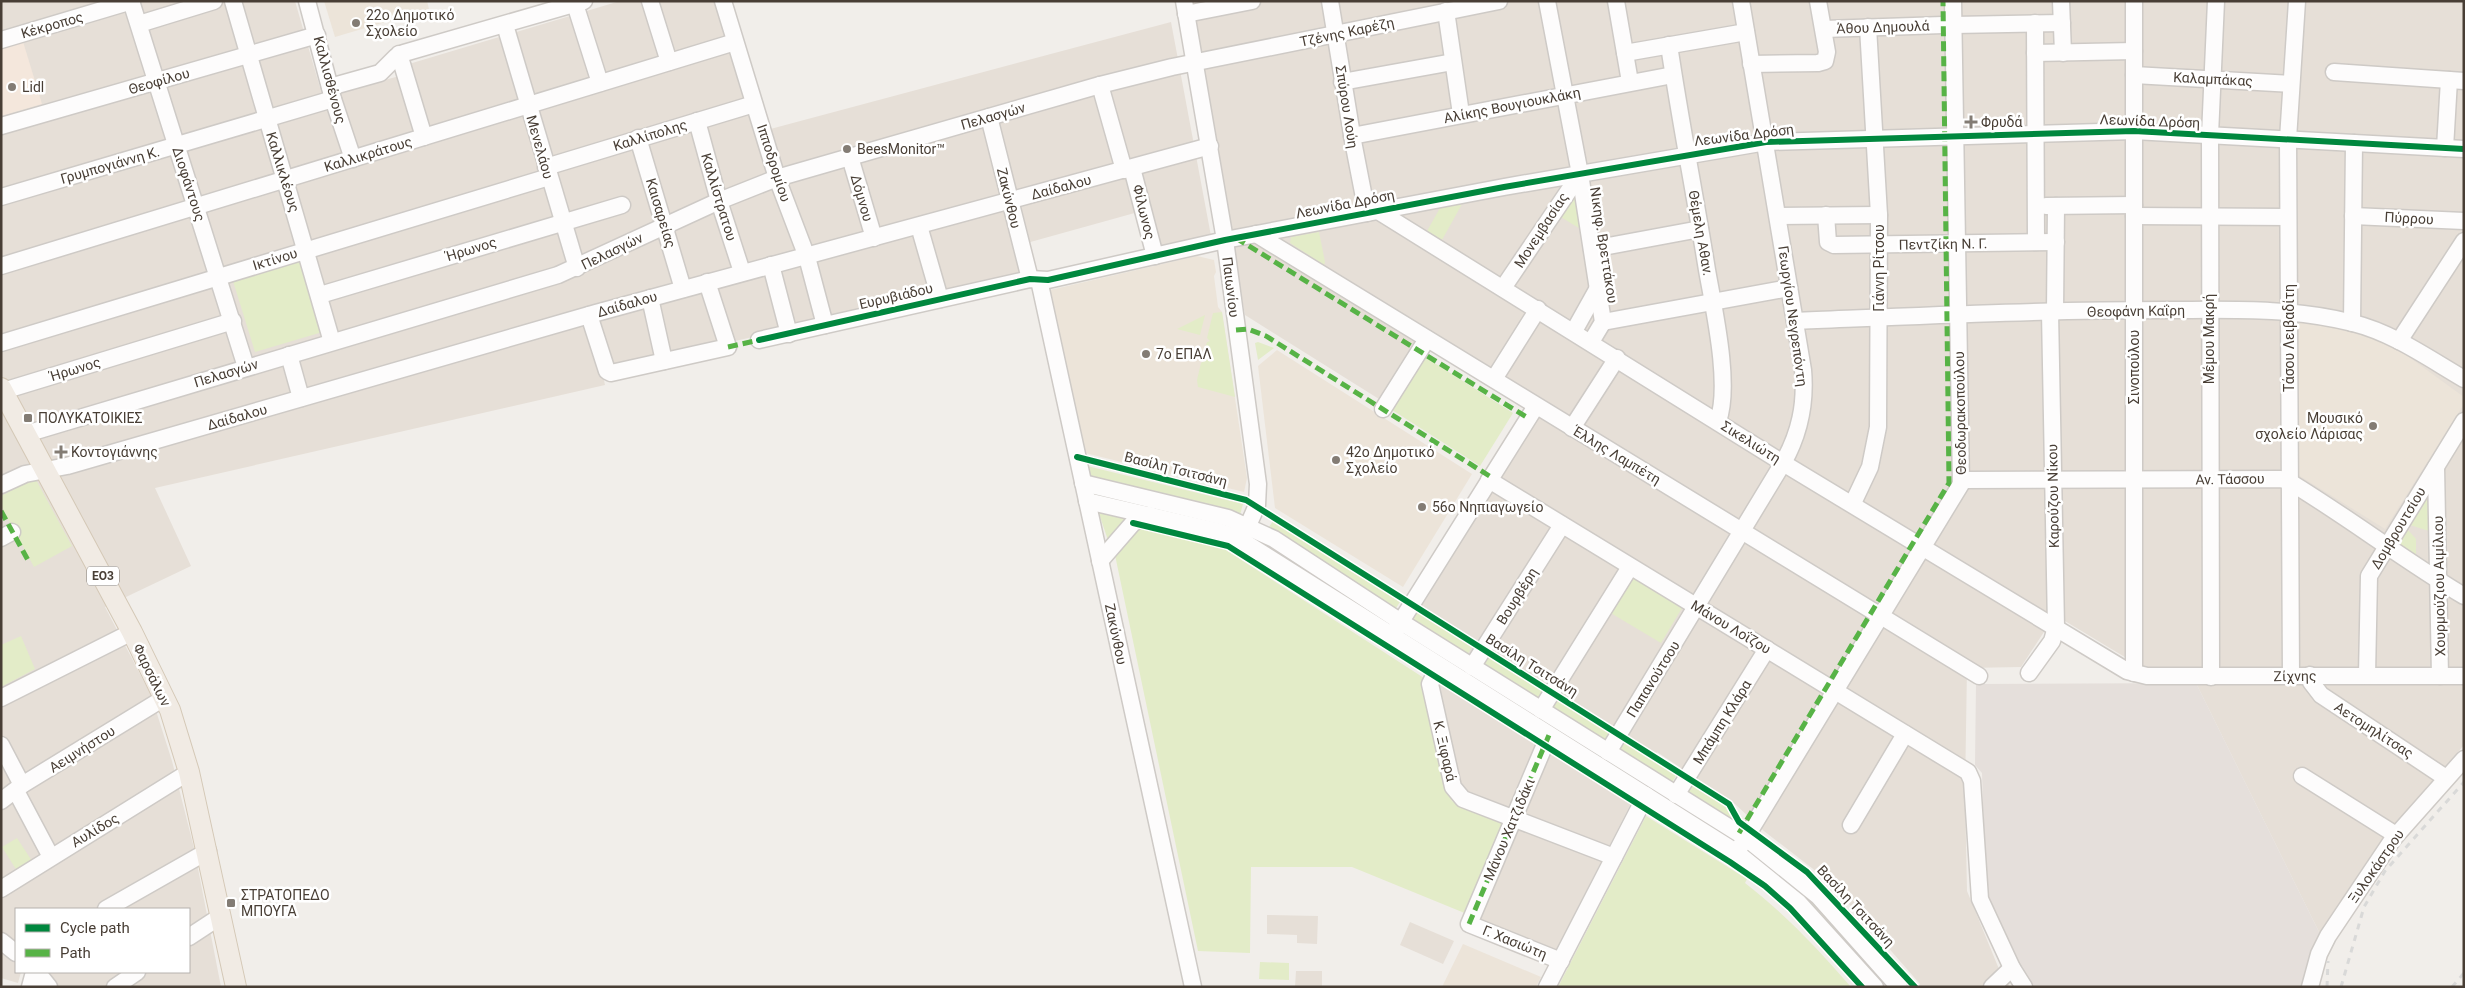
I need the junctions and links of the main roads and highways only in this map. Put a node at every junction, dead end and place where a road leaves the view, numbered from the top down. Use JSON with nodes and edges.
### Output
{"nodes":[{"id":1,"x":3,"y":394,"type":"edge"},
{"id":2,"x":236,"y":987,"type":"edge"}],
"edges":[{"from":1,"to":2,"type":"main road","name":"Φαρσάλων","number":"ΕΟ3"}]}
